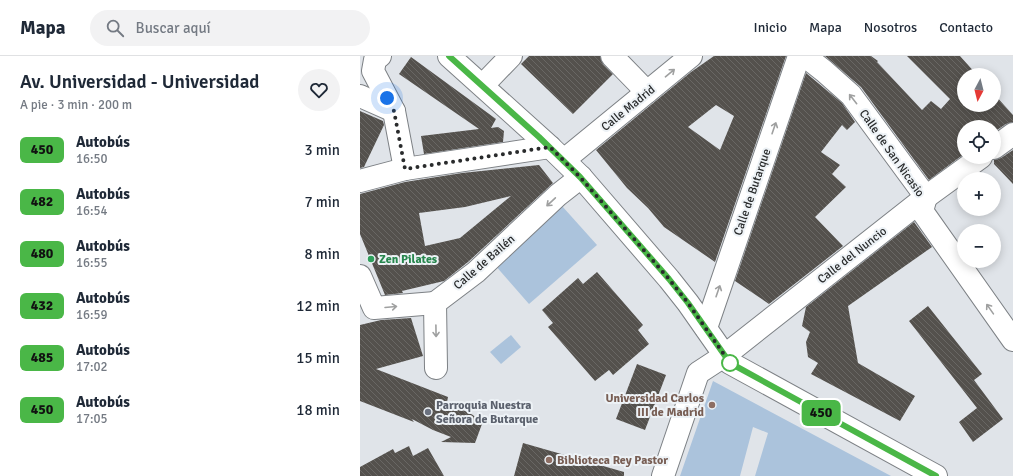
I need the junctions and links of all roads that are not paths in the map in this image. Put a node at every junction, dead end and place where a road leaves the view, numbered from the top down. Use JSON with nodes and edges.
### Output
{"nodes":[{"id":1,"x":380,"y":56,"type":"edge"},
{"id":2,"x":449,"y":56,"type":"edge"},
{"id":3,"x":511,"y":56,"type":"edge"},
{"id":4,"x":612,"y":56,"type":"edge"},
{"id":5,"x":690,"y":56,"type":"edge"},
{"id":6,"x":799,"y":56,"type":"edge"},
{"id":7,"x":805,"y":56,"type":"edge"},
{"id":8,"x":483,"y":85,"type":"junction"},
{"id":9,"x":647,"y":92,"type":"junction"},
{"id":10,"x":360,"y":96,"type":"edge"},
{"id":11,"x":394,"y":111,"type":"junction"},
{"id":12,"x":1013,"y":134,"type":"edge"},
{"id":13,"x":1001,"y":143,"type":"edge"},
{"id":14,"x":557,"y":154,"type":"junction"},
{"id":15,"x":971,"y":164,"type":"edge"},
{"id":16,"x":405,"y":169,"type":"junction"},
{"id":17,"x":580,"y":177,"type":"junction"},
{"id":18,"x":360,"y":181,"type":"edge"},
{"id":19,"x":926,"y":197,"type":"junction"},
{"id":20,"x":360,"y":276,"type":"edge"},
{"id":21,"x":435,"y":303,"type":"junction"},
{"id":22,"x":706,"y":328,"type":"junction"},
{"id":23,"x":1013,"y":340,"type":"edge"},
{"id":24,"x":724,"y":356,"type":"junction"},
{"id":25,"x":436,"y":368,"type":"dead end"},
{"id":26,"x":663,"y":476,"type":"edge"},
{"id":27,"x":936,"y":476,"type":"edge"}],
"edges":[{"from":1,"to":11,"type":"street"},
{"from":2,"to":8,"type":"street"},
{"from":3,"to":8,"type":"street"},
{"from":4,"to":9,"type":"street"},
{"from":9,"to":5,"type":"street","name":"Calle Madrid","one_way":true},
{"from":22,"to":6,"type":"street","name":"Calle de Butarque","one_way":true},
{"from":19,"to":7,"type":"street","name":"Calle de San Nicasio","one_way":true},
{"from":8,"to":14,"type":"street"},
{"from":9,"to":14,"type":"street","name":"Calle Madrid"},
{"from":10,"to":11,"type":"street"},
{"from":11,"to":16,"type":"street"},
{"from":12,"to":13,"type":"street"},
{"from":14,"to":16,"type":"street"},
{"from":14,"to":17,"type":"street"},
{"from":15,"to":19,"type":"street","name":"Calle del Nuncio"},
{"from":16,"to":18,"type":"street"},
{"from":17,"to":21,"type":"street","name":"Calle de Bailén","one_way":true},
{"from":17,"to":22,"type":"street"},
{"from":23,"to":19,"type":"street","name":"Calle de San Nicasio","one_way":true},
{"from":19,"to":24,"type":"street","name":"Calle del Nuncio"},
{"from":20,"to":21,"type":"street","one_way":true},
{"from":21,"to":25,"type":"street","one_way":true},
{"from":22,"to":24,"type":"street"},
{"from":24,"to":26,"type":"street","name":"Calle del Nuncio"},
{"from":24,"to":27,"type":"street"}]}
